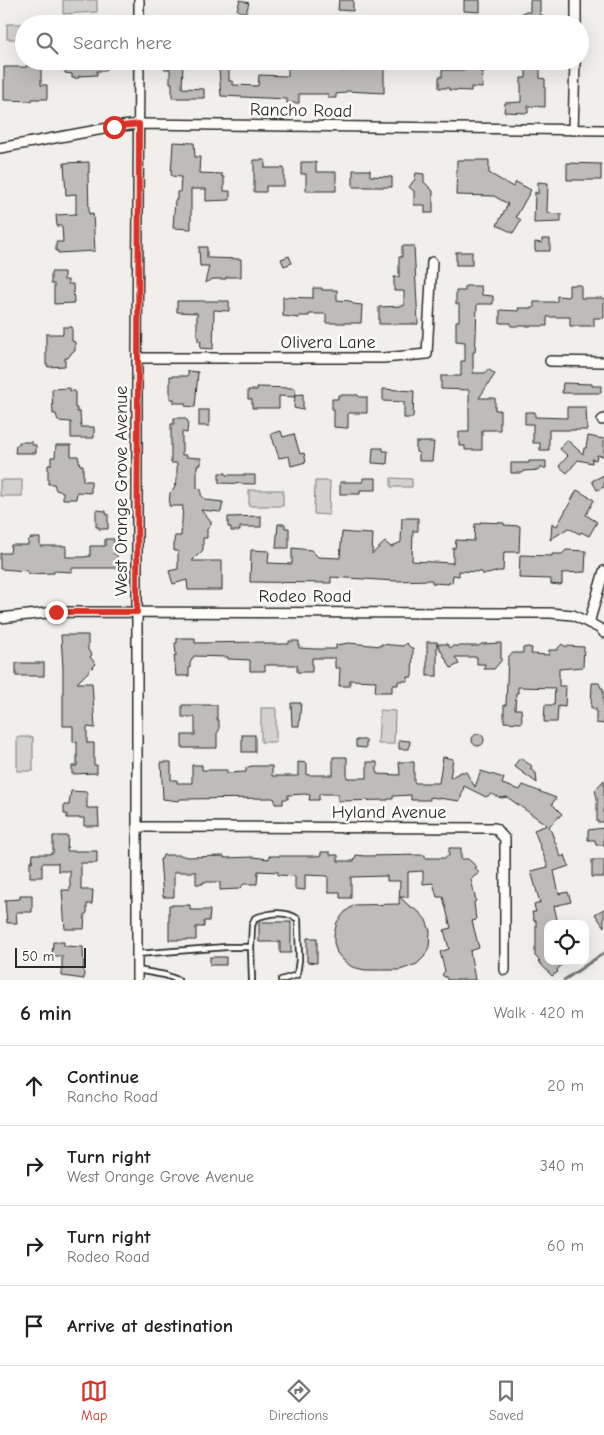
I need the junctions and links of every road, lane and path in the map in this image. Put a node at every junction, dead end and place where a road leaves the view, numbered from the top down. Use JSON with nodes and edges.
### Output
{"nodes":[{"id":1,"x":139,"y":0,"type":"edge"},
{"id":2,"x":576,"y":0,"type":"edge"},
{"id":3,"x":139,"y":15,"type":"edge"},
{"id":4,"x":576,"y":15,"type":"edge"},
{"id":5,"x":139,"y":70,"type":"edge"},
{"id":6,"x":575,"y":70,"type":"edge"},
{"id":7,"x":139,"y":124,"type":"junction"},
{"id":8,"x":573,"y":130,"type":"junction"},
{"id":9,"x":604,"y":130,"type":"edge"},
{"id":10,"x":0,"y":148,"type":"edge"},
{"id":11,"x":432,"y":262,"type":"dead end"},
{"id":12,"x":137,"y":358,"type":"junction"},
{"id":13,"x":550,"y":361,"type":"dead end"},
{"id":14,"x":604,"y":362,"type":"edge"},
{"id":15,"x":604,"y":572,"type":"edge"},
{"id":16,"x":137,"y":612,"type":"junction"},
{"id":17,"x":0,"y":618,"type":"edge"},
{"id":18,"x":588,"y":623,"type":"junction"},
{"id":19,"x":604,"y":633,"type":"edge"},
{"id":20,"x":137,"y":827,"type":"junction"},
{"id":21,"x":251,"y":947,"type":"junction"},
{"id":22,"x":137,"y":954,"type":"junction"},
{"id":23,"x":505,"y":970,"type":"dead end"},
{"id":24,"x":137,"y":975,"type":"edge"},
{"id":25,"x":178,"y":980,"type":"edge"},
{"id":26,"x":252,"y":980,"type":"edge"},
{"id":27,"x":282,"y":980,"type":"edge"}],
"edges":[{"from":1,"to":3,"type":"street"},
{"from":2,"to":4,"type":"street"},
{"from":5,"to":7,"type":"street","name":"West Orange Grove Avenue"},
{"from":6,"to":8,"type":"street"},
{"from":7,"to":8,"type":"street","name":"Rancho Road"},
{"from":7,"to":10,"type":"street","name":"Rancho Road"},
{"from":7,"to":12,"type":"street","name":"West Orange Grove Avenue"},
{"from":8,"to":9,"type":"street","name":"Rancho Road"},
{"from":11,"to":12,"type":"street","name":"Olivera Lane"},
{"from":12,"to":16,"type":"street","name":"West Orange Grove Avenue"},
{"from":13,"to":14,"type":"street"},
{"from":15,"to":18,"type":"street"},
{"from":16,"to":17,"type":"street","name":"Rodeo Road"},
{"from":16,"to":18,"type":"street","name":"Rodeo Road"},
{"from":16,"to":20,"type":"street","name":"West Orange Grove Avenue"},
{"from":18,"to":19,"type":"street","name":"Rodeo Road"},
{"from":20,"to":22,"type":"street","name":"West Orange Grove Avenue"},
{"from":20,"to":23,"type":"street","name":"Hyland Avenue"},
{"from":21,"to":22,"type":"lane"},
{"from":21,"to":26,"type":"lane"},
{"from":21,"to":27,"type":"lane"},
{"from":22,"to":24,"type":"street","name":"West Orange Grove Avenue"},
{"from":24,"to":25,"type":"lane"}]}
